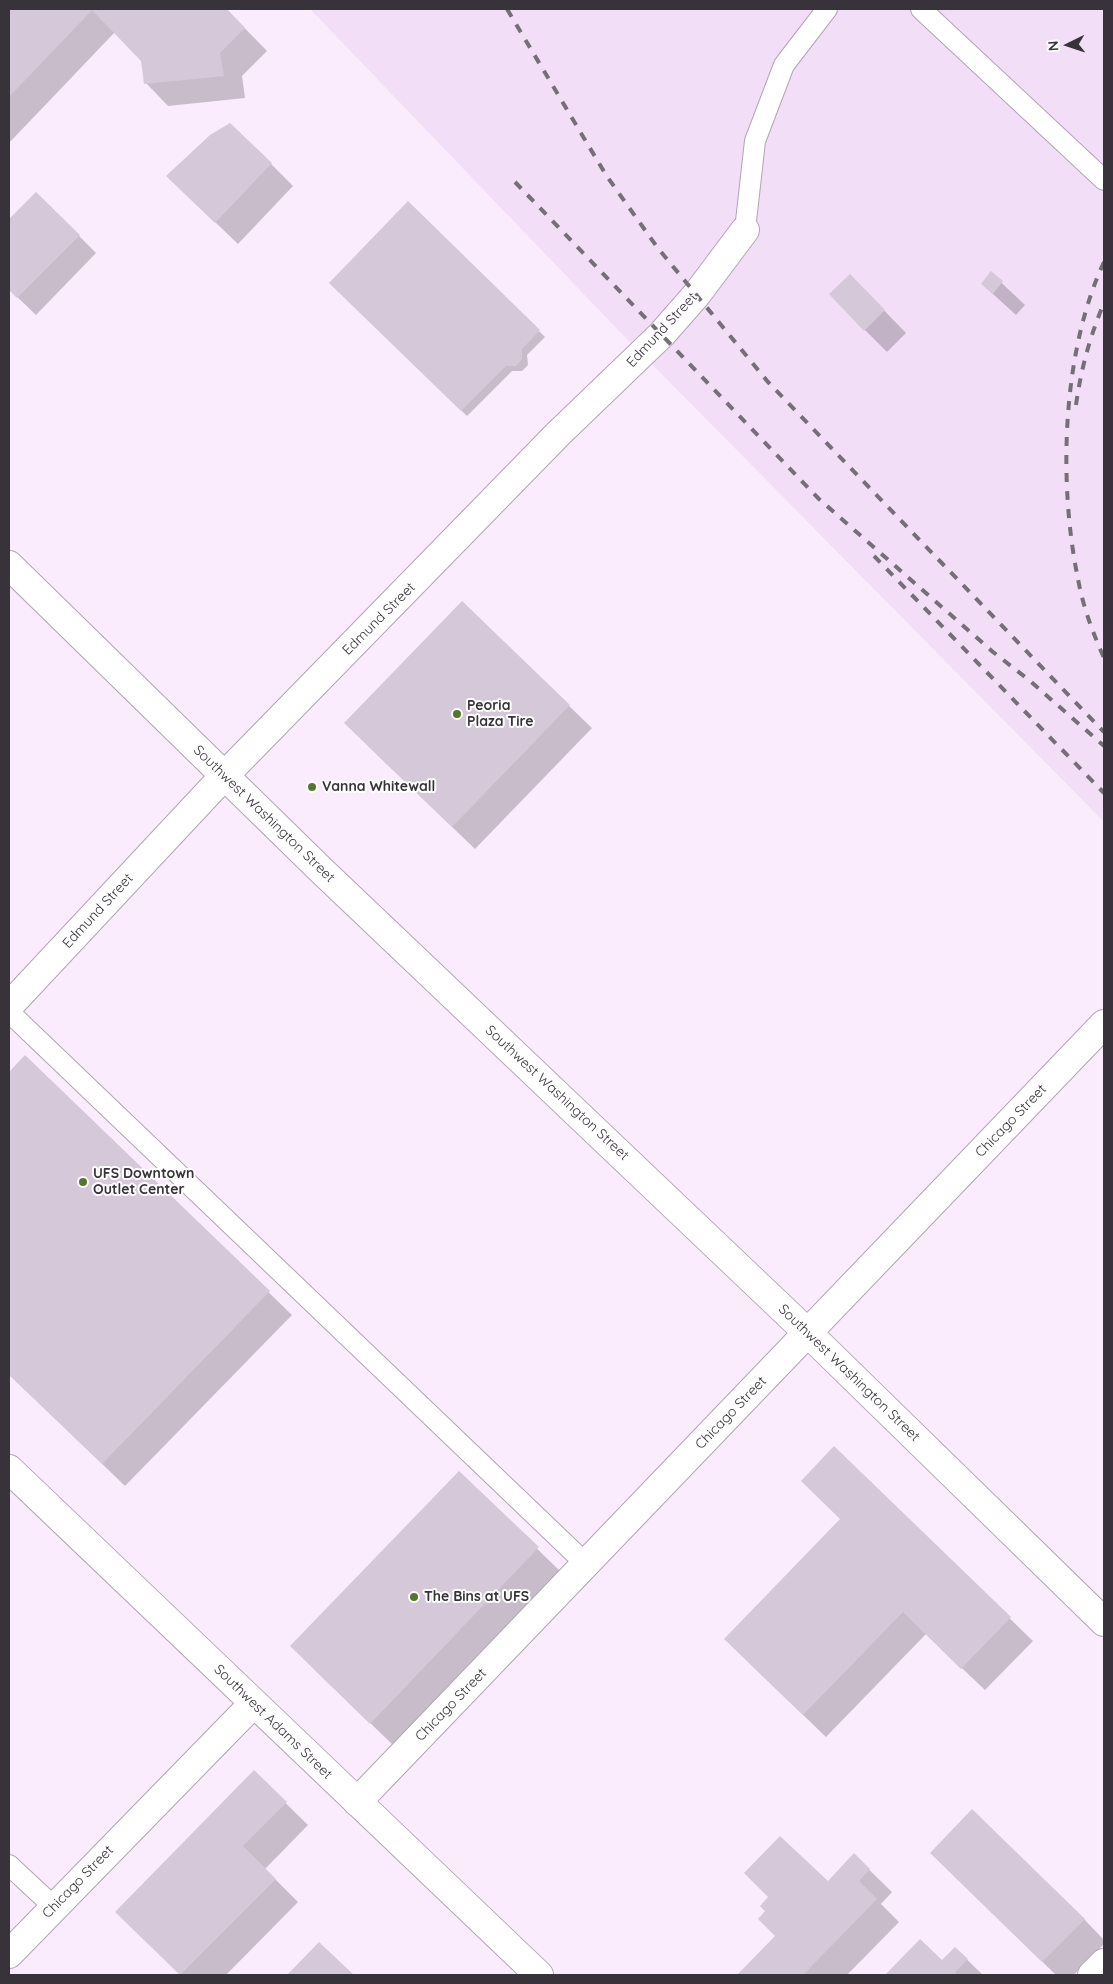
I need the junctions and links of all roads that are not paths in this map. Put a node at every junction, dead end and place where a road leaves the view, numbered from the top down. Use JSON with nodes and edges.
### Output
{"nodes":[{"id":1,"x":827,"y":9,"type":"edge"},
{"id":2,"x":921,"y":9,"type":"edge"},
{"id":3,"x":1104,"y":180,"type":"edge"},
{"id":4,"x":745,"y":230,"type":"joint"},
{"id":5,"x":9,"y":565,"type":"edge"},
{"id":6,"x":225,"y":776,"type":"junction"},
{"id":7,"x":9,"y":1006,"type":"edge"},
{"id":8,"x":9,"y":1012,"type":"edge"},
{"id":9,"x":1104,"y":1024,"type":"edge"},
{"id":10,"x":808,"y":1333,"type":"junction"},
{"id":11,"x":9,"y":1469,"type":"edge"},
{"id":12,"x":586,"y":1564,"type":"junction"},
{"id":13,"x":1104,"y":1622,"type":"edge"},
{"id":14,"x":253,"y":1704,"type":"junction"},
{"id":15,"x":358,"y":1802,"type":"junction"},
{"id":16,"x":9,"y":1865,"type":"edge"},
{"id":17,"x":54,"y":1907,"type":"junction"},
{"id":18,"x":9,"y":1954,"type":"edge"},
{"id":19,"x":1104,"y":1963,"type":"edge"},
{"id":20,"x":539,"y":1975,"type":"edge"},
{"id":21,"x":1092,"y":1975,"type":"edge"}],
"edges":[{"from":1,"to":4,"type":"lane"},
{"from":2,"to":3,"type":"lane"},
{"from":4,"to":6,"type":"street","name":"Edmund Street"},
{"from":5,"to":6,"type":"street","name":"Southwest Washington Street"},
{"from":6,"to":7,"type":"street","name":"Edmund Street"},
{"from":6,"to":10,"type":"street","name":"Southwest Washington Street"},
{"from":8,"to":12,"type":"lane"},
{"from":9,"to":10,"type":"street","name":"Chicago Street"},
{"from":10,"to":12,"type":"street","name":"Chicago Street"},
{"from":10,"to":13,"type":"street","name":"Southwest Washington Street"},
{"from":11,"to":14,"type":"street","name":"Southwest Adams Street"},
{"from":12,"to":15,"type":"street","name":"Chicago Street"},
{"from":14,"to":15,"type":"street","name":"Southwest Adams Street"},
{"from":14,"to":17,"type":"street","name":"Chicago Street"},
{"from":15,"to":20,"type":"street","name":"Southwest Adams Street"},
{"from":16,"to":17,"type":"lane"},
{"from":17,"to":18,"type":"street","name":"Chicago Street"},
{"from":19,"to":21,"type":"street"}]}
